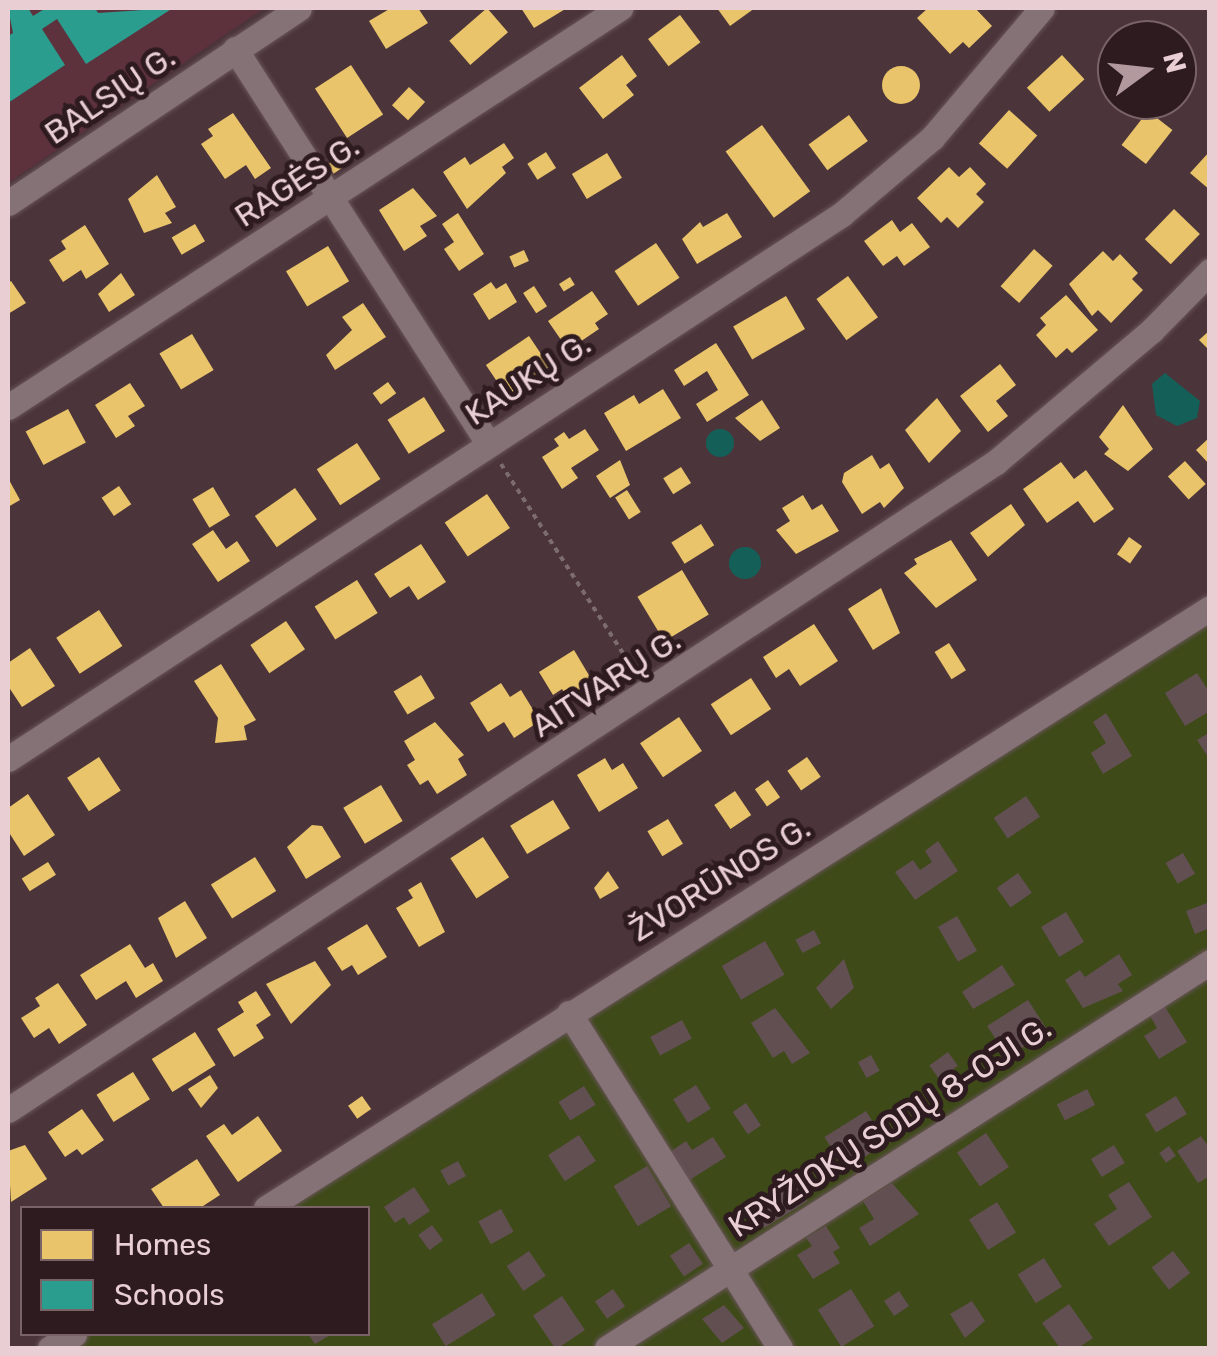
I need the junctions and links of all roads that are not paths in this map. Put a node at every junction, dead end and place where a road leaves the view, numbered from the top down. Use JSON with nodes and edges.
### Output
{"nodes":[{"id":1,"x":299,"y":8,"type":"edge"},
{"id":2,"x":620,"y":8,"type":"edge"},
{"id":3,"x":1042,"y":8,"type":"edge"},
{"id":4,"x":235,"y":50,"type":"junction"},
{"id":5,"x":327,"y":199,"type":"junction"},
{"id":6,"x":8,"y":204,"type":"edge"},
{"id":7,"x":1210,"y":270,"type":"edge"},
{"id":8,"x":8,"y":407,"type":"edge"},
{"id":9,"x":488,"y":443,"type":"junction"},
{"id":10,"x":1210,"y":608,"type":"edge"},
{"id":11,"x":8,"y":758,"type":"edge"},
{"id":12,"x":1210,"y":962,"type":"edge"},
{"id":13,"x":569,"y":1013,"type":"junction"},
{"id":14,"x":8,"y":1110,"type":"edge"},
{"id":15,"x":269,"y":1206,"type":"edge"},
{"id":16,"x":730,"y":1269,"type":"junction"},
{"id":17,"x":607,"y":1348,"type":"edge"},
{"id":18,"x":780,"y":1348,"type":"edge"}],
"edges":[{"from":1,"to":4,"type":"street","name":"BALSIŲ G."},
{"from":2,"to":5,"type":"street","name":"RAGĖS G."},
{"from":3,"to":9,"type":"street","name":"KAUKŲ G."},
{"from":4,"to":5,"type":"street"},
{"from":4,"to":6,"type":"street","name":"BALSIŲ G."},
{"from":5,"to":8,"type":"street","name":"RAGĖS G."},
{"from":5,"to":9,"type":"street"},
{"from":7,"to":14,"type":"street","name":"AITVARŲ G."},
{"from":9,"to":11,"type":"street","name":"KAUKŲ G."},
{"from":10,"to":13,"type":"street","name":"ŽVORŪNOS G."},
{"from":12,"to":16,"type":"street","name":"KRYŽIOKŲ SODŲ 8-OJI G."},
{"from":13,"to":15,"type":"street","name":"ŽVORŪNOS G."},
{"from":13,"to":16,"type":"street"},
{"from":16,"to":17,"type":"street","name":"KRYŽIOKŲ SODŲ 8-OJI G."},
{"from":16,"to":18,"type":"street"}]}
